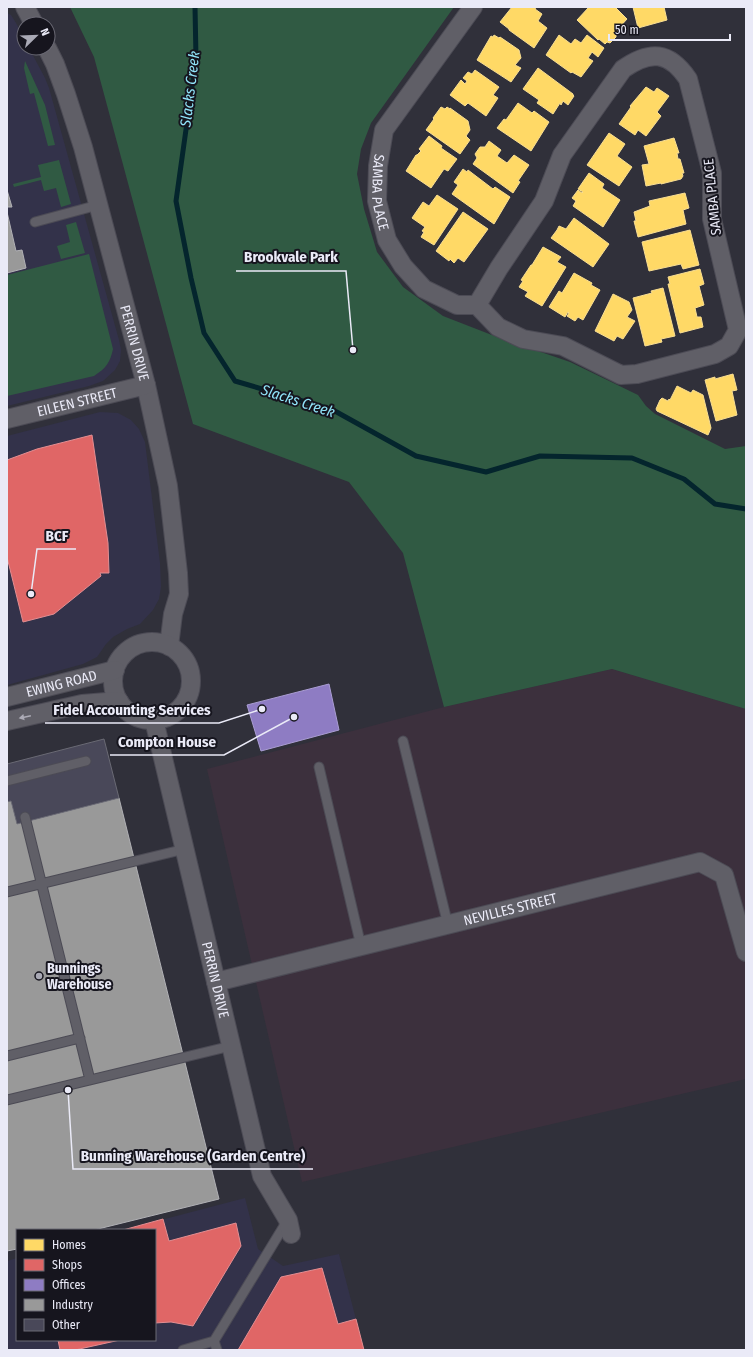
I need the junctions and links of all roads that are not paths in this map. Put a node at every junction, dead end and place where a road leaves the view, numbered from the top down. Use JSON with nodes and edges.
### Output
{"nodes":[{"id":1,"x":25,"y":7,"type":"edge"},
{"id":2,"x":473,"y":7,"type":"edge"},
{"id":3,"x":30,"y":16,"type":"edge"},
{"id":4,"x":51,"y":56,"type":"edge"},
{"id":5,"x":98,"y":205,"type":"junction"},
{"id":6,"x":36,"y":222,"type":"dead end"},
{"id":7,"x":477,"y":305,"type":"junction"},
{"id":8,"x":146,"y":385,"type":"junction"},
{"id":9,"x":7,"y":419,"type":"edge"},
{"id":10,"x":169,"y":646,"type":"junction"},
{"id":11,"x":115,"y":670,"type":"junction"},
{"id":12,"x":7,"y":695,"type":"edge"},
{"id":13,"x":119,"y":701,"type":"junction"},
{"id":14,"x":154,"y":720,"type":"junction"},
{"id":15,"x":7,"y":721,"type":"edge"},
{"id":16,"x":403,"y":741,"type":"dead end"},
{"id":17,"x":86,"y":761,"type":"dead end"},
{"id":18,"x":319,"y":768,"type":"dead end"},
{"id":19,"x":7,"y":781,"type":"edge"},
{"id":20,"x":25,"y":817,"type":"dead end"},
{"id":21,"x":185,"y":850,"type":"junction"},
{"id":22,"x":42,"y":884,"type":"junction"},
{"id":23,"x":7,"y":892,"type":"edge"},
{"id":24,"x":448,"y":925,"type":"junction"},
{"id":25,"x":361,"y":946,"type":"junction"},
{"id":26,"x":746,"y":952,"type":"edge"},
{"id":27,"x":216,"y":982,"type":"junction"},
{"id":28,"x":80,"y":1038,"type":"junction"},
{"id":29,"x":231,"y":1046,"type":"junction"},
{"id":30,"x":7,"y":1056,"type":"edge"},
{"id":31,"x":90,"y":1080,"type":"junction"},
{"id":32,"x":7,"y":1100,"type":"edge"},
{"id":33,"x":289,"y":1227,"type":"joint"},
{"id":34,"x":215,"y":1346,"type":"edge"},
{"id":35,"x":183,"y":1350,"type":"edge"}],
"edges":[{"from":1,"to":3,"type":"street"},
{"from":2,"to":7,"type":"street","name":"SAMBA PLACE"},
{"from":4,"to":5,"type":"street","name":"PERRIN DRIVE"},
{"from":5,"to":6,"type":"lane"},
{"from":5,"to":8,"type":"street","name":"PERRIN DRIVE"},
{"from":7,"to":7,"type":"street","name":"SAMBA PLACE"},
{"from":8,"to":9,"type":"street","name":"EILEEN STREET"},
{"from":8,"to":10,"type":"street","name":"PERRIN DRIVE"},
{"from":10,"to":11,"type":"street"},
{"from":10,"to":14,"type":"street"},
{"from":11,"to":12,"type":"street","name":"EWING ROAD"},
{"from":11,"to":13,"type":"street"},
{"from":13,"to":14,"type":"street"},
{"from":13,"to":15,"type":"street","name":"EWING ROAD","one_way":true},
{"from":14,"to":21,"type":"street","name":"PERRIN DRIVE"},
{"from":16,"to":24,"type":"lane"},
{"from":17,"to":19,"type":"lane"},
{"from":18,"to":25,"type":"lane"},
{"from":20,"to":22,"type":"lane"},
{"from":21,"to":22,"type":"lane"},
{"from":21,"to":27,"type":"street","name":"PERRIN DRIVE"},
{"from":22,"to":23,"type":"lane"},
{"from":22,"to":28,"type":"lane"},
{"from":24,"to":25,"type":"street","name":"NEVILLES STREET"},
{"from":24,"to":26,"type":"street","name":"NEVILLES STREET"},
{"from":25,"to":27,"type":"street","name":"NEVILLES STREET"},
{"from":27,"to":29,"type":"street","name":"PERRIN DRIVE"},
{"from":28,"to":30,"type":"lane"},
{"from":28,"to":31,"type":"lane"},
{"from":29,"to":31,"type":"lane"},
{"from":29,"to":33,"type":"street","name":"PERRIN DRIVE"},
{"from":31,"to":32,"type":"lane"},
{"from":33,"to":34,"type":"lane"},
{"from":34,"to":35,"type":"lane"}]}
